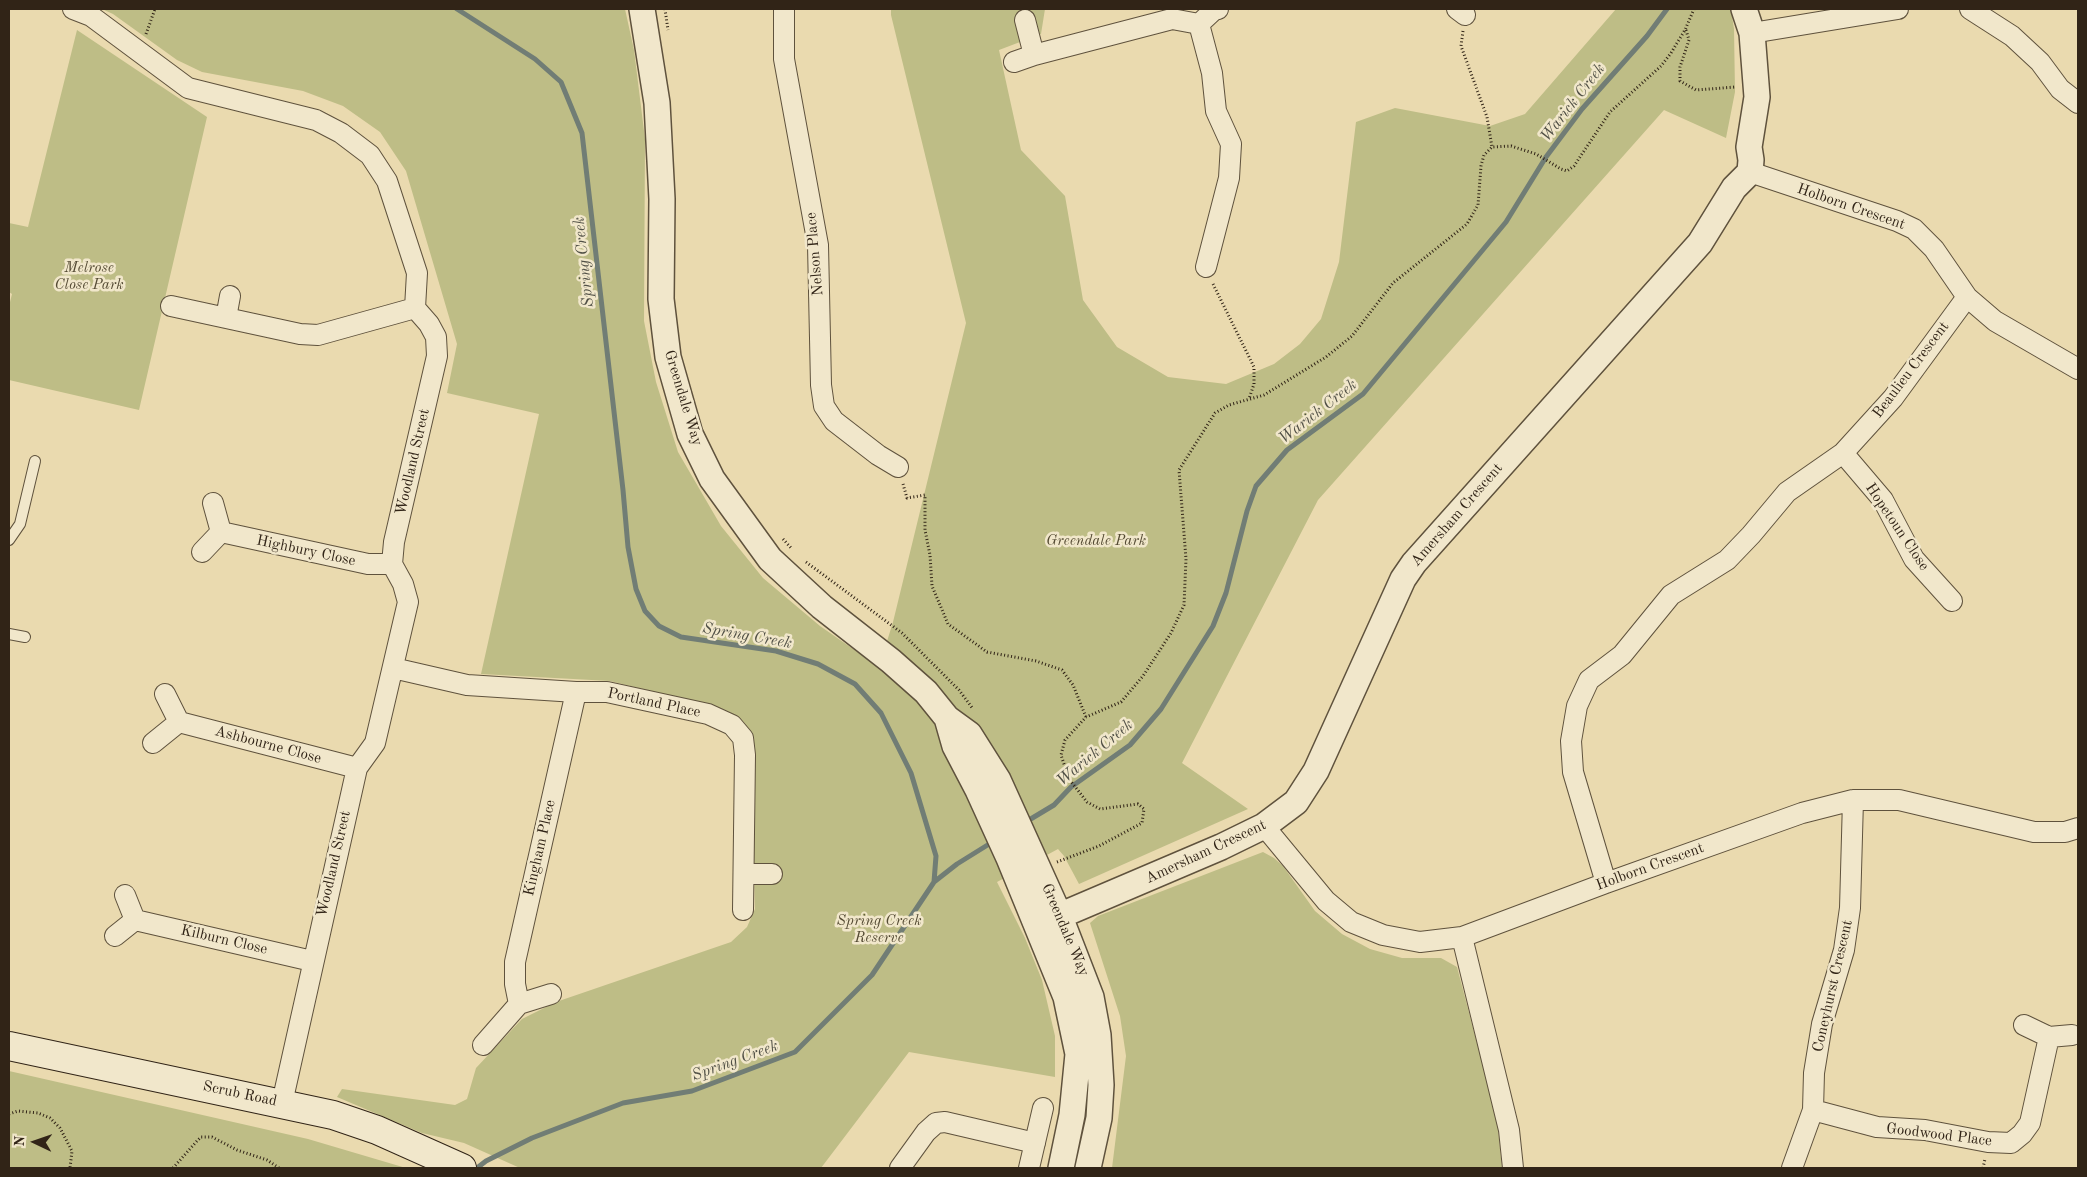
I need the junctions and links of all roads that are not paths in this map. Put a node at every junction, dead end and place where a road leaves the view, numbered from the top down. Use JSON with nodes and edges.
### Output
{"nodes":[{"id":1,"x":73,"y":9,"type":"edge"},
{"id":2,"x":642,"y":9,"type":"edge"},
{"id":3,"x":784,"y":9,"type":"edge"},
{"id":4,"x":1218,"y":9,"type":"edge"},
{"id":5,"x":1744,"y":9,"type":"edge"},
{"id":6,"x":1898,"y":9,"type":"edge"},
{"id":7,"x":1970,"y":9,"type":"edge"},
{"id":8,"x":1026,"y":20,"type":"dead end"},
{"id":9,"x":1199,"y":24,"type":"junction"},
{"id":10,"x":1752,"y":33,"type":"junction"},
{"id":11,"x":1034,"y":56,"type":"junction"},
{"id":12,"x":1014,"y":62,"type":"dead end"},
{"id":13,"x":2078,"y":104,"type":"edge"},
{"id":14,"x":1750,"y":172,"type":"junction"},
{"id":15,"x":1206,"y":267,"type":"road end"},
{"id":16,"x":230,"y":296,"type":"dead end"},
{"id":17,"x":1967,"y":297,"type":"junction"},
{"id":18,"x":171,"y":306,"type":"dead end"},
{"id":19,"x":415,"y":308,"type":"junction"},
{"id":20,"x":226,"y":318,"type":"junction"},
{"id":21,"x":2078,"y":369,"type":"edge"},
{"id":22,"x":1843,"y":453,"type":"junction"},
{"id":23,"x":35,"y":461,"type":"dead end"},
{"id":24,"x":898,"y":467,"type":"road end"},
{"id":25,"x":213,"y":503,"type":"dead end"},
{"id":26,"x":221,"y":532,"type":"junction"},
{"id":27,"x":9,"y":540,"type":"edge"},
{"id":28,"x":202,"y":552,"type":"dead end"},
{"id":29,"x":392,"y":564,"type":"junction"},
{"id":30,"x":1952,"y":601,"type":"dead end"},
{"id":31,"x":9,"y":634,"type":"edge"},
{"id":32,"x":25,"y":637,"type":"dead end"},
{"id":33,"x":393,"y":668,"type":"junction"},
{"id":34,"x":576,"y":692,"type":"junction"},
{"id":35,"x":165,"y":694,"type":"dead end"},
{"id":36,"x":179,"y":722,"type":"junction"},
{"id":37,"x":153,"y":743,"type":"dead end"},
{"id":38,"x":356,"y":768,"type":"junction"},
{"id":39,"x":1853,"y":800,"type":"junction"},
{"id":40,"x":1264,"y":826,"type":"junction"},
{"id":41,"x":2078,"y":828,"type":"edge"},
{"id":42,"x":745,"y":874,"type":"junction"},
{"id":43,"x":772,"y":874,"type":"dead end"},
{"id":44,"x":1606,"y":883,"type":"junction"},
{"id":45,"x":125,"y":895,"type":"dead end"},
{"id":46,"x":743,"y":910,"type":"dead end"},
{"id":47,"x":136,"y":920,"type":"junction"},
{"id":48,"x":1049,"y":921,"type":"junction"},
{"id":49,"x":115,"y":936,"type":"dead end"},
{"id":50,"x":1462,"y":937,"type":"junction"},
{"id":51,"x":312,"y":961,"type":"junction"},
{"id":52,"x":551,"y":994,"type":"dead end"},
{"id":53,"x":518,"y":1004,"type":"junction"},
{"id":54,"x":2024,"y":1024,"type":"dead end"},
{"id":55,"x":2072,"y":1035,"type":"dead end"},
{"id":56,"x":2049,"y":1037,"type":"junction"},
{"id":57,"x":484,"y":1045,"type":"dead end"},
{"id":58,"x":9,"y":1046,"type":"edge"},
{"id":59,"x":282,"y":1103,"type":"junction"},
{"id":60,"x":1043,"y":1108,"type":"dead end"},
{"id":61,"x":1813,"y":1110,"type":"junction"},
{"id":62,"x":1035,"y":1144,"type":"junction"},
{"id":63,"x":451,"y":1163,"type":"edge"},
{"id":64,"x":900,"y":1168,"type":"edge"},
{"id":65,"x":1029,"y":1168,"type":"edge"},
{"id":66,"x":1061,"y":1168,"type":"edge"},
{"id":67,"x":1088,"y":1168,"type":"edge"},
{"id":68,"x":1513,"y":1168,"type":"edge"},
{"id":69,"x":1792,"y":1168,"type":"edge"}],
"edges":[{"from":1,"to":19,"type":"street"},
{"from":2,"to":48,"type":"street","name":"Greendale Way"},
{"from":3,"to":24,"type":"street","name":"Nelson Place"},
{"from":4,"to":9,"type":"street"},
{"from":5,"to":10,"type":"street"},
{"from":6,"to":10,"type":"street"},
{"from":7,"to":13,"type":"street"},
{"from":8,"to":11,"type":"street"},
{"from":9,"to":11,"type":"street"},
{"from":9,"to":15,"type":"street"},
{"from":10,"to":14,"type":"street"},
{"from":11,"to":12,"type":"street"},
{"from":14,"to":17,"type":"street","name":"Holborn Crescent"},
{"from":14,"to":40,"type":"street","name":"Amersham Crescent"},
{"from":16,"to":20,"type":"street"},
{"from":17,"to":21,"type":"street","name":"Holborn Crescent"},
{"from":17,"to":22,"type":"street","name":"Beaulieu Crescent"},
{"from":18,"to":20,"type":"street"},
{"from":19,"to":20,"type":"street"},
{"from":19,"to":29,"type":"street","name":"Woodland Street"},
{"from":22,"to":30,"type":"street","name":"Hopetoun Close"},
{"from":22,"to":44,"type":"street","name":"Beaulieu Crescent"},
{"from":23,"to":27,"type":"lane"},
{"from":25,"to":26,"type":"street"},
{"from":26,"to":28,"type":"street"},
{"from":26,"to":29,"type":"street","name":"Highbury Close"},
{"from":29,"to":33,"type":"street","name":"Woodland Street"},
{"from":31,"to":32,"type":"lane"},
{"from":33,"to":34,"type":"street","name":"Portland Place"},
{"from":33,"to":38,"type":"street","name":"Woodland Street"},
{"from":34,"to":42,"type":"street","name":"Portland Place"},
{"from":34,"to":53,"type":"street","name":"Kingham Place"},
{"from":35,"to":36,"type":"street"},
{"from":36,"to":37,"type":"street"},
{"from":36,"to":38,"type":"street","name":"Ashbourne Close"},
{"from":38,"to":51,"type":"street","name":"Woodland Street"},
{"from":39,"to":41,"type":"street","name":"Holborn Crescent"},
{"from":39,"to":44,"type":"street","name":"Holborn Crescent"},
{"from":39,"to":61,"type":"street","name":"Coneyhurst Crescent"},
{"from":40,"to":48,"type":"street","name":"Amersham Crescent"},
{"from":40,"to":50,"type":"street","name":"Holborn Crescent"},
{"from":42,"to":43,"type":"street"},
{"from":42,"to":46,"type":"street","name":"Portland Place"},
{"from":44,"to":50,"type":"street","name":"Holborn Crescent"},
{"from":45,"to":47,"type":"street"},
{"from":47,"to":49,"type":"street"},
{"from":47,"to":51,"type":"street","name":"Kilburn Close"},
{"from":48,"to":66,"type":"street","name":"Greendale Way"},
{"from":48,"to":67,"type":"street","name":"Greendale Way"},
{"from":50,"to":68,"type":"street"},
{"from":51,"to":59,"type":"street","name":"Woodland Street"},
{"from":52,"to":53,"type":"street"},
{"from":53,"to":57,"type":"street"},
{"from":54,"to":56,"type":"street"},
{"from":55,"to":56,"type":"street"},
{"from":56,"to":61,"type":"street","name":"Goodwood Place"},
{"from":58,"to":59,"type":"main road","name":"Scrub Road"},
{"from":59,"to":63,"type":"main road","name":"Scrub Road"},
{"from":60,"to":62,"type":"street"},
{"from":61,"to":69,"type":"street","name":"Coneyhurst Crescent"},
{"from":62,"to":64,"type":"street"},
{"from":62,"to":65,"type":"street"}]}
